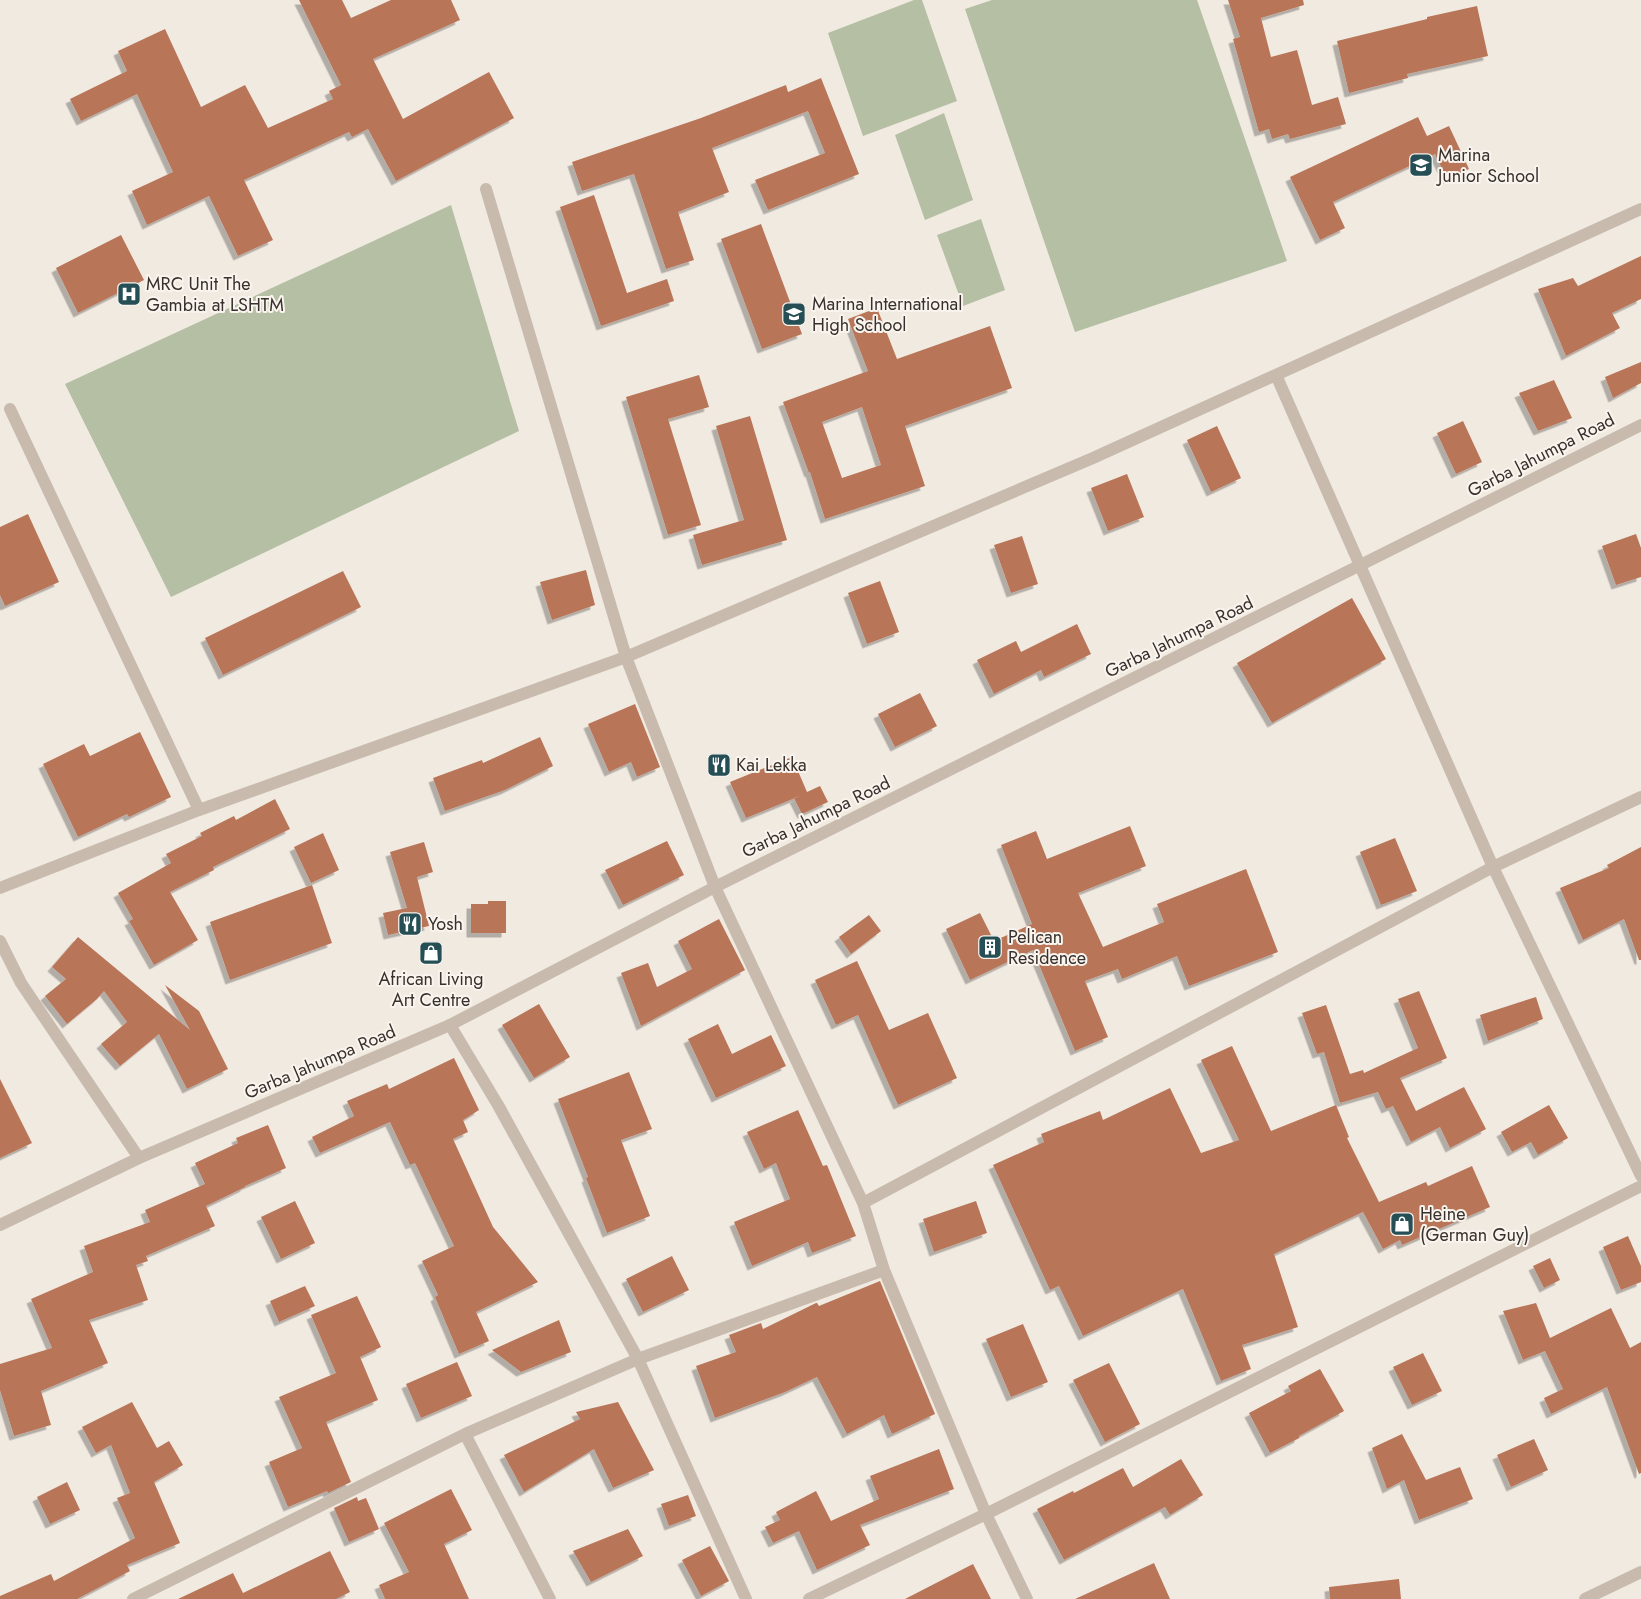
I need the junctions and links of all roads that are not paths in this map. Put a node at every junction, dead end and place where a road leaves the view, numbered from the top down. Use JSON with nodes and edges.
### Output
{"nodes":[{"id":1,"x":486,"y":189,"type":"dead end"},
{"id":2,"x":1641,"y":209,"type":"edge"},
{"id":3,"x":1276,"y":375,"type":"junction"},
{"id":4,"x":10,"y":409,"type":"dead end"},
{"id":5,"x":1641,"y":425,"type":"edge"},
{"id":6,"x":1361,"y":566,"type":"junction"},
{"id":7,"x":626,"y":657,"type":"junction"},
{"id":8,"x":1641,"y":797,"type":"edge"},
{"id":9,"x":199,"y":810,"type":"junction"},
{"id":10,"x":1493,"y":867,"type":"junction"},
{"id":11,"x":715,"y":887,"type":"junction"},
{"id":12,"x":0,"y":888,"type":"edge"},
{"id":13,"x":0,"y":941,"type":"edge"},
{"id":14,"x":450,"y":1025,"type":"junction"},
{"id":15,"x":139,"y":1158,"type":"junction"},
{"id":16,"x":1641,"y":1176,"type":"edge"},
{"id":17,"x":1641,"y":1186,"type":"edge"},
{"id":18,"x":863,"y":1203,"type":"junction"},
{"id":19,"x":0,"y":1224,"type":"edge"},
{"id":20,"x":884,"y":1270,"type":"junction"},
{"id":21,"x":638,"y":1358,"type":"junction"},
{"id":22,"x":465,"y":1434,"type":"junction"},
{"id":23,"x":986,"y":1514,"type":"junction"},
{"id":24,"x":1641,"y":1572,"type":"edge"},
{"id":25,"x":133,"y":1599,"type":"edge"},
{"id":26,"x":550,"y":1599,"type":"edge"},
{"id":27,"x":746,"y":1599,"type":"edge"},
{"id":28,"x":809,"y":1599,"type":"edge"},
{"id":29,"x":1026,"y":1599,"type":"edge"},
{"id":30,"x":1585,"y":1599,"type":"edge"}],
"edges":[{"from":1,"to":7,"type":"street"},
{"from":2,"to":3,"type":"street"},
{"from":3,"to":6,"type":"street"},
{"from":3,"to":7,"type":"street"},
{"from":4,"to":9,"type":"street"},
{"from":5,"to":6,"type":"street","name":"Garba Jahumpa Road"},
{"from":6,"to":10,"type":"street"},
{"from":6,"to":11,"type":"street","name":"Garba Jahumpa Road"},
{"from":7,"to":9,"type":"street"},
{"from":7,"to":11,"type":"street"},
{"from":8,"to":10,"type":"street"},
{"from":9,"to":12,"type":"street"},
{"from":10,"to":16,"type":"street"},
{"from":10,"to":18,"type":"street"},
{"from":11,"to":14,"type":"street","name":"Garba Jahumpa Road"},
{"from":11,"to":18,"type":"street"},
{"from":13,"to":15,"type":"street"},
{"from":14,"to":15,"type":"street","name":"Garba Jahumpa Road"},
{"from":14,"to":21,"type":"street"},
{"from":15,"to":19,"type":"street","name":"Garba Jahumpa Road"},
{"from":17,"to":23,"type":"street"},
{"from":18,"to":20,"type":"street"},
{"from":20,"to":21,"type":"street"},
{"from":20,"to":23,"type":"street"},
{"from":21,"to":22,"type":"street"},
{"from":21,"to":27,"type":"street"},
{"from":22,"to":25,"type":"street"},
{"from":22,"to":26,"type":"street"},
{"from":23,"to":28,"type":"street"},
{"from":23,"to":29,"type":"street"},
{"from":24,"to":30,"type":"street"}]}
